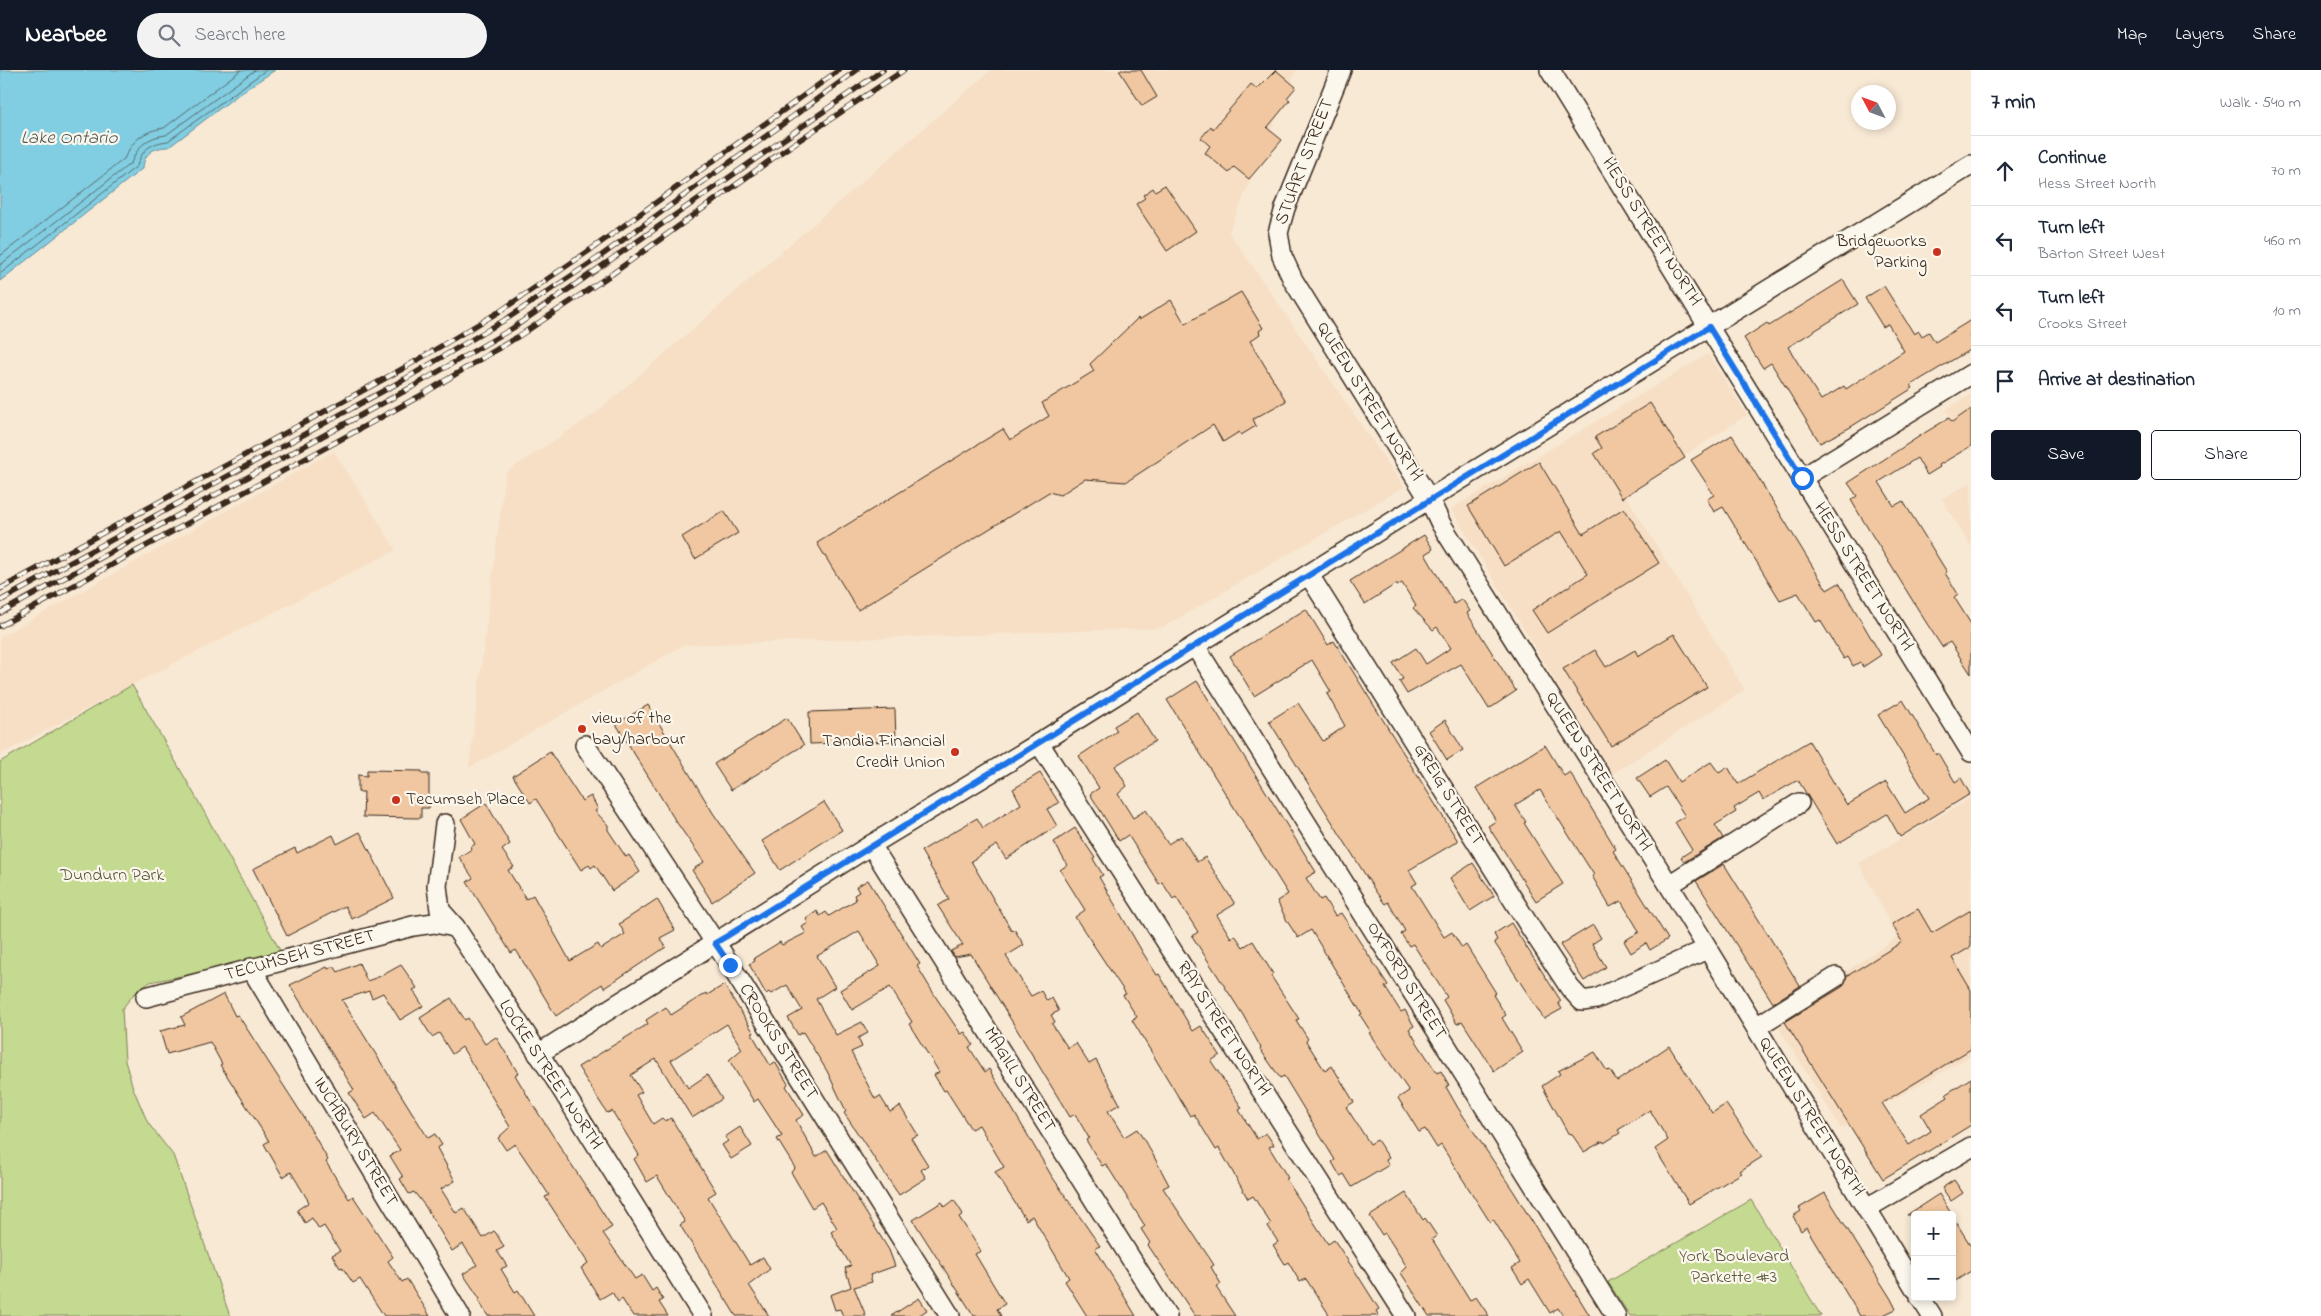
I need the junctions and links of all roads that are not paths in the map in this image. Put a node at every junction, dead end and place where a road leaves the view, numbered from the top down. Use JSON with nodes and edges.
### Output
{"nodes":[{"id":1,"x":1341,"y":70,"type":"edge"},
{"id":2,"x":1550,"y":70,"type":"edge"},
{"id":3,"x":1971,"y":165,"type":"edge"},
{"id":4,"x":1282,"y":256,"type":"joint"},
{"id":5,"x":1709,"y":327,"type":"junction"},
{"id":6,"x":1971,"y":374,"type":"edge"},
{"id":7,"x":1802,"y":478,"type":"junction"},
{"id":8,"x":1429,"y":499,"type":"junction"},
{"id":9,"x":1309,"y":576,"type":"junction"},
{"id":10,"x":1196,"y":646,"type":"junction"},
{"id":11,"x":1039,"y":743,"type":"junction"},
{"id":12,"x":585,"y":745,"type":"dead end"},
{"id":13,"x":1971,"y":752,"type":"edge"},
{"id":14,"x":1799,"y":803,"type":"dead end"},
{"id":15,"x":444,"y":824,"type":"dead end"},
{"id":16,"x":871,"y":845,"type":"junction"},
{"id":17,"x":1669,"y":885,"type":"junction"},
{"id":18,"x":455,"y":927,"type":"junction"},
{"id":19,"x":715,"y":943,"type":"junction"},
{"id":20,"x":1706,"y":949,"type":"junction"},
{"id":21,"x":251,"y":968,"type":"junction"},
{"id":22,"x":1836,"y":977,"type":"dead end"},
{"id":23,"x":146,"y":997,"type":"dead end"},
{"id":24,"x":1756,"y":1027,"type":"junction"},
{"id":25,"x":538,"y":1054,"type":"junction"},
{"id":26,"x":1971,"y":1147,"type":"edge"},
{"id":27,"x":1867,"y":1208,"type":"junction"},
{"id":28,"x":1911,"y":1281,"type":"edge"},
{"id":29,"x":1923,"y":1301,"type":"edge"},
{"id":30,"x":460,"y":1316,"type":"edge"},
{"id":31,"x":703,"y":1316,"type":"edge"},
{"id":32,"x":950,"y":1316,"type":"edge"},
{"id":33,"x":1167,"y":1316,"type":"edge"},
{"id":34,"x":1406,"y":1316,"type":"edge"},
{"id":35,"x":1616,"y":1316,"type":"edge"},
{"id":36,"x":1932,"y":1316,"type":"edge"}],
"edges":[{"from":1,"to":4,"type":"street","name":"STUART STREET"},
{"from":2,"to":5,"type":"street","name":"HESS STREET NORTH"},
{"from":3,"to":5,"type":"street"},
{"from":4,"to":8,"type":"street","name":"QUEEN STREET NORTH"},
{"from":5,"to":7,"type":"street","name":"HESS STREET NORTH"},
{"from":5,"to":8,"type":"street"},
{"from":6,"to":7,"type":"street"},
{"from":7,"to":13,"type":"street","name":"HESS STREET NORTH"},
{"from":8,"to":9,"type":"street"},
{"from":8,"to":17,"type":"street","name":"QUEEN STREET NORTH"},
{"from":9,"to":10,"type":"street"},
{"from":9,"to":20,"type":"street","name":"GREIG STREET"},
{"from":10,"to":11,"type":"street"},
{"from":10,"to":35,"type":"street","name":"OXFORD STREET"},
{"from":11,"to":16,"type":"street"},
{"from":11,"to":34,"type":"street","name":"RAY STREET NORTH"},
{"from":12,"to":19,"type":"street","name":"CROOKS STREET"},
{"from":14,"to":17,"type":"street"},
{"from":15,"to":18,"type":"street","name":"LOCKE STREET NORTH"},
{"from":16,"to":19,"type":"street"},
{"from":16,"to":33,"type":"street","name":"MAGILL STREET"},
{"from":17,"to":20,"type":"street","name":"QUEEN STREET NORTH"},
{"from":18,"to":21,"type":"street","name":"TECUMSEH STREET"},
{"from":18,"to":25,"type":"street","name":"LOCKE STREET NORTH"},
{"from":19,"to":25,"type":"street"},
{"from":19,"to":32,"type":"street","name":"CROOKS STREET"},
{"from":20,"to":24,"type":"street","name":"QUEEN STREET NORTH"},
{"from":21,"to":23,"type":"street","name":"TECUMSEH STREET"},
{"from":21,"to":30,"type":"street","name":"INCHBURY STREET"},
{"from":22,"to":24,"type":"street"},
{"from":24,"to":27,"type":"street","name":"QUEEN STREET NORTH"},
{"from":25,"to":31,"type":"street","name":"LOCKE STREET NORTH"},
{"from":26,"to":27,"type":"street"},
{"from":27,"to":28,"type":"street","name":"QUEEN STREET NORTH"},
{"from":29,"to":36,"type":"street"}]}
